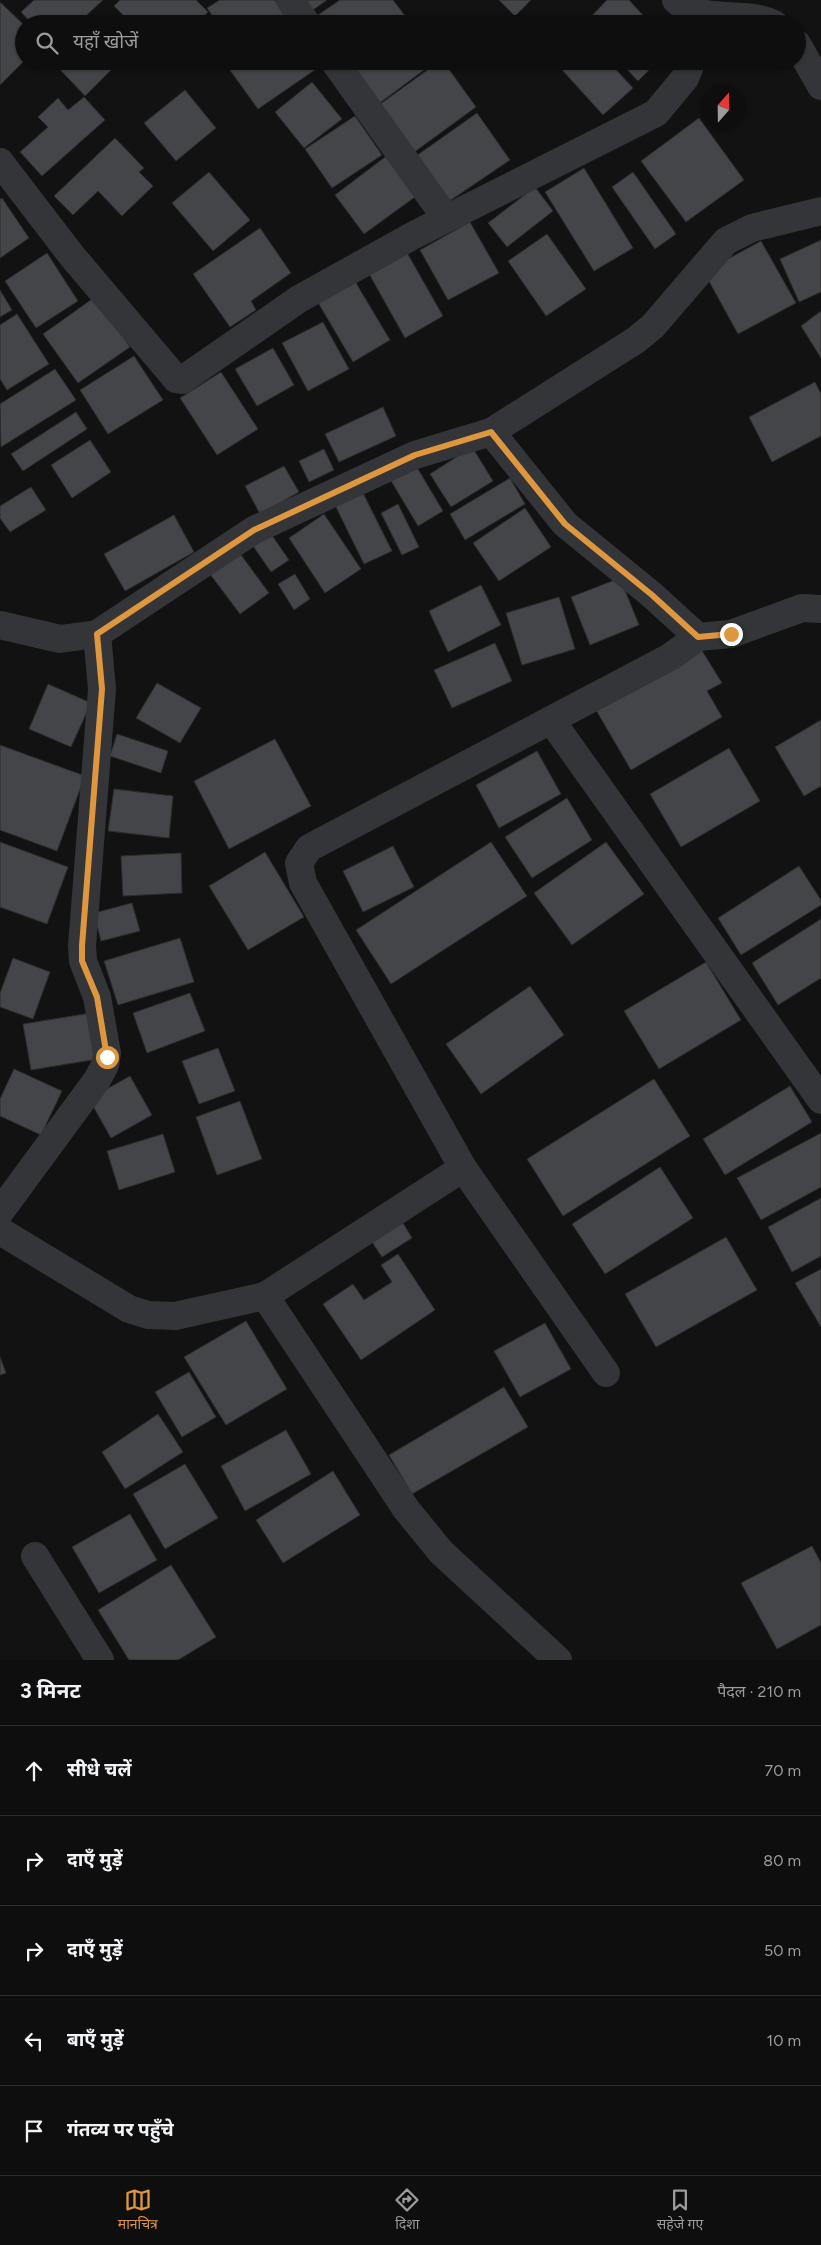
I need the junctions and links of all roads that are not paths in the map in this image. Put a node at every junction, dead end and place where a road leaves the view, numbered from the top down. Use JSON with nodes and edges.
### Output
{"nodes":[{"id":1,"x":290,"y":0,"type":"edge"},
{"id":2,"x":676,"y":0,"type":"edge"},
{"id":3,"x":301,"y":15,"type":"edge"},
{"id":4,"x":698,"y":15,"type":"edge"},
{"id":5,"x":806,"y":60,"type":"edge"},
{"id":6,"x":340,"y":70,"type":"edge"},
{"id":7,"x":688,"y":70,"type":"edge"},
{"id":8,"x":821,"y":86,"type":"edge"},
{"id":9,"x":0,"y":162,"type":"edge"},
{"id":10,"x":821,"y":211,"type":"edge"},
{"id":11,"x":446,"y":218,"type":"junction"},
{"id":12,"x":491,"y":432,"type":"junction"},
{"id":13,"x":821,"y":609,"type":"edge"},
{"id":14,"x":1,"y":626,"type":"edge"},
{"id":15,"x":97,"y":634,"type":"junction"},
{"id":16,"x":698,"y":637,"type":"junction"},
{"id":17,"x":551,"y":720,"type":"junction"},
{"id":18,"x":821,"y":1100,"type":"edge"},
{"id":19,"x":463,"y":1168,"type":"junction"},
{"id":20,"x":0,"y":1212,"type":"edge"},
{"id":21,"x":0,"y":1231,"type":"edge"},
{"id":22,"x":265,"y":1296,"type":"junction"},
{"id":23,"x":606,"y":1373,"type":"dead end"},
{"id":24,"x":35,"y":1556,"type":"dead end"},
{"id":25,"x":100,"y":1660,"type":"edge"},
{"id":26,"x":558,"y":1660,"type":"edge"}],
"edges":[{"from":1,"to":3,"type":"street"},
{"from":2,"to":4,"type":"street"},
{"from":5,"to":8,"type":"street"},
{"from":6,"to":11,"type":"street"},
{"from":7,"to":11,"type":"street"},
{"from":9,"to":11,"type":"street"},
{"from":10,"to":12,"type":"street"},
{"from":12,"to":15,"type":"street"},
{"from":12,"to":16,"type":"street"},
{"from":13,"to":16,"type":"street"},
{"from":14,"to":15,"type":"street"},
{"from":15,"to":20,"type":"street"},
{"from":16,"to":17,"type":"street"},
{"from":17,"to":18,"type":"street"},
{"from":17,"to":19,"type":"street"},
{"from":19,"to":22,"type":"street"},
{"from":19,"to":23,"type":"street"},
{"from":21,"to":22,"type":"street"},
{"from":22,"to":26,"type":"street"},
{"from":24,"to":25,"type":"street"}]}
